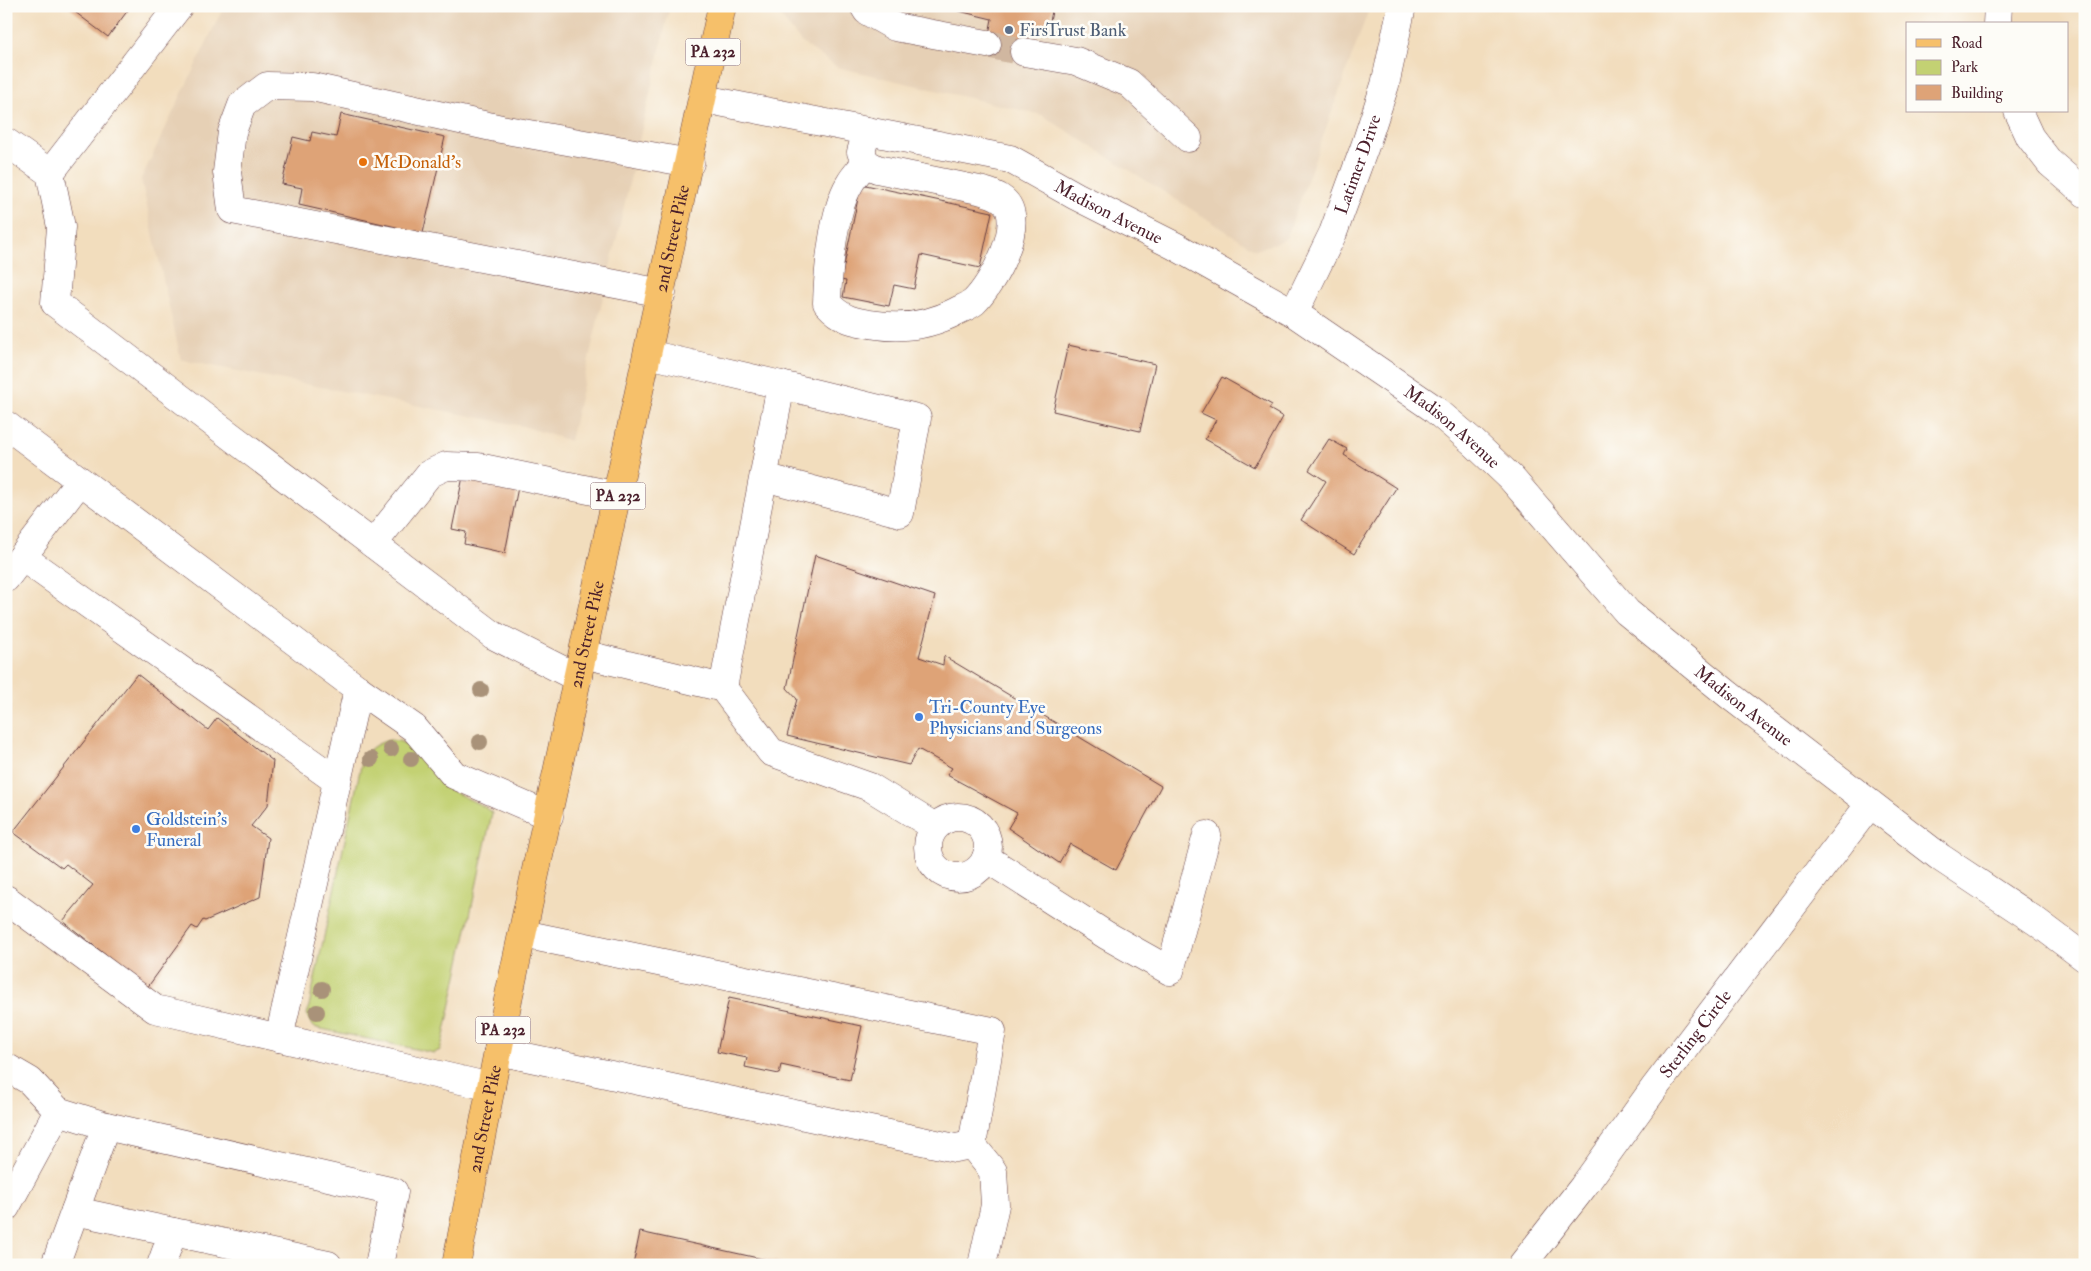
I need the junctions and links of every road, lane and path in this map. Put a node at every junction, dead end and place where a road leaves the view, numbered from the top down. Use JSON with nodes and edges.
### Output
{"nodes":[{"id":1,"x":180,"y":6,"type":"edge"},
{"id":2,"x":722,"y":6,"type":"edge"},
{"id":3,"x":864,"y":6,"type":"edge"},
{"id":4,"x":1402,"y":6,"type":"edge"},
{"id":5,"x":1998,"y":6,"type":"edge"},
{"id":6,"x":1997,"y":22,"type":"edge"},
{"id":7,"x":987,"y":44,"type":"tunnel mouth"},
{"id":8,"x":1024,"y":52,"type":"tunnel mouth"},
{"id":9,"x":704,"y":99,"type":"junction"},
{"id":10,"x":2018,"y":112,"type":"edge"},
{"id":11,"x":867,"y":131,"type":"junction"},
{"id":12,"x":1188,"y":138,"type":"dead end"},
{"id":13,"x":6,"y":142,"type":"edge"},
{"id":14,"x":690,"y":163,"type":"junction"},
{"id":15,"x":866,"y":163,"type":"junction"},
{"id":16,"x":50,"y":173,"type":"junction"},
{"id":17,"x":2085,"y":193,"type":"edge"},
{"id":18,"x":662,"y":293,"type":"junction"},
{"id":19,"x":1294,"y":314,"type":"junction"},
{"id":20,"x":648,"y":354,"type":"junction"},
{"id":21,"x":781,"y":385,"type":"junction"},
{"id":22,"x":6,"y":426,"type":"edge"},
{"id":23,"x":764,"y":477,"type":"junction"},
{"id":24,"x":80,"y":481,"type":"junction"},
{"id":25,"x":618,"y":496,"type":"junction"},
{"id":26,"x":373,"y":544,"type":"junction"},
{"id":27,"x":14,"y":567,"type":"edge"},
{"id":28,"x":581,"y":666,"type":"junction"},
{"id":29,"x":724,"y":688,"type":"junction"},
{"id":30,"x":358,"y":689,"type":"junction"},
{"id":31,"x":337,"y":781,"type":"junction"},
{"id":32,"x":1870,"y":804,"type":"junction"},
{"id":33,"x":549,"y":816,"type":"junction"},
{"id":34,"x":935,"y":827,"type":"junction"},
{"id":35,"x":1208,"y":835,"type":"dead end"},
{"id":36,"x":986,"y":858,"type":"junction"},
{"id":37,"x":6,"y":899,"type":"edge"},
{"id":38,"x":523,"y":934,"type":"junction"},
{"id":39,"x":2085,"y":958,"type":"edge"},
{"id":40,"x":279,"y":1038,"type":"junction"},
{"id":41,"x":498,"y":1051,"type":"junction"},
{"id":42,"x":6,"y":1067,"type":"edge"},
{"id":43,"x":491,"y":1088,"type":"junction"},
{"id":44,"x":58,"y":1111,"type":"junction"},
{"id":45,"x":106,"y":1126,"type":"junction"},
{"id":46,"x":972,"y":1145,"type":"junction"},
{"id":47,"x":6,"y":1207,"type":"edge"},
{"id":48,"x":75,"y":1211,"type":"junction"},
{"id":49,"x":172,"y":1232,"type":"junction"},
{"id":50,"x":56,"y":1265,"type":"edge"},
{"id":51,"x":161,"y":1265,"type":"edge"},
{"id":52,"x":328,"y":1265,"type":"edge"},
{"id":53,"x":379,"y":1265,"type":"edge"},
{"id":54,"x":456,"y":1265,"type":"edge"},
{"id":55,"x":982,"y":1265,"type":"edge"},
{"id":56,"x":1522,"y":1265,"type":"edge"}],
"edges":[{"from":1,"to":16,"type":"street"},
{"from":2,"to":9,"type":"main road","name":"2nd Street Pike","number":"PA 232"},
{"from":3,"to":7,"type":"street"},
{"from":4,"to":19,"type":"street","name":"Latimer Drive"},
{"from":5,"to":6,"type":"street"},
{"from":8,"to":12,"type":"street"},
{"from":9,"to":11,"type":"street","name":"Madison Avenue"},
{"from":9,"to":14,"type":"main road","name":"2nd Street Pike","number":"PA 232"},
{"from":10,"to":17,"type":"street"},
{"from":11,"to":15,"type":"street"},
{"from":11,"to":19,"type":"street","name":"Madison Avenue"},
{"from":13,"to":16,"type":"street"},
{"from":14,"to":18,"type":"main road","name":"2nd Street Pike","number":"PA 232"},
{"from":14,"to":18,"type":"street"},
{"from":15,"to":15,"type":"street"},
{"from":16,"to":26,"type":"street"},
{"from":18,"to":20,"type":"main road","name":"2nd Street Pike","number":"PA 232"},
{"from":19,"to":32,"type":"street","name":"Madison Avenue"},
{"from":20,"to":21,"type":"street"},
{"from":20,"to":25,"type":"main road","name":"2nd Street Pike","number":"PA 232"},
{"from":21,"to":23,"type":"street"},
{"from":21,"to":23,"type":"street"},
{"from":22,"to":24,"type":"street"},
{"from":23,"to":29,"type":"street"},
{"from":24,"to":27,"type":"street"},
{"from":24,"to":30,"type":"street"},
{"from":25,"to":26,"type":"street"},
{"from":25,"to":28,"type":"main road","name":"2nd Street Pike","number":"PA 232"},
{"from":26,"to":28,"type":"street"},
{"from":27,"to":31,"type":"street"},
{"from":28,"to":29,"type":"street"},
{"from":28,"to":33,"type":"main road","name":"2nd Street Pike","number":"PA 232"},
{"from":29,"to":34,"type":"street"},
{"from":30,"to":31,"type":"street"},
{"from":30,"to":33,"type":"street"},
{"from":31,"to":40,"type":"street"},
{"from":32,"to":39,"type":"street","name":"Madison Avenue"},
{"from":32,"to":56,"type":"street","name":"Sterling Circle"},
{"from":33,"to":38,"type":"main road","name":"2nd Street Pike","number":"PA 232"},
{"from":34,"to":36,"type":"street"},
{"from":34,"to":36,"type":"street"},
{"from":35,"to":36,"type":"street"},
{"from":37,"to":40,"type":"street"},
{"from":38,"to":41,"type":"main road","name":"2nd Street Pike","number":"PA 232"},
{"from":38,"to":46,"type":"street"},
{"from":40,"to":43,"type":"street"},
{"from":41,"to":43,"type":"main road","name":"2nd Street Pike","number":"PA 232"},
{"from":41,"to":46,"type":"street"},
{"from":42,"to":44,"type":"street"},
{"from":43,"to":54,"type":"main road","name":"2nd Street Pike","number":"PA 232"},
{"from":44,"to":45,"type":"street"},
{"from":44,"to":47,"type":"street"},
{"from":45,"to":48,"type":"street"},
{"from":45,"to":53,"type":"street"},
{"from":46,"to":55,"type":"street"},
{"from":48,"to":49,"type":"street"},
{"from":48,"to":50,"type":"street"},
{"from":49,"to":51,"type":"street"},
{"from":49,"to":52,"type":"street"}]}
